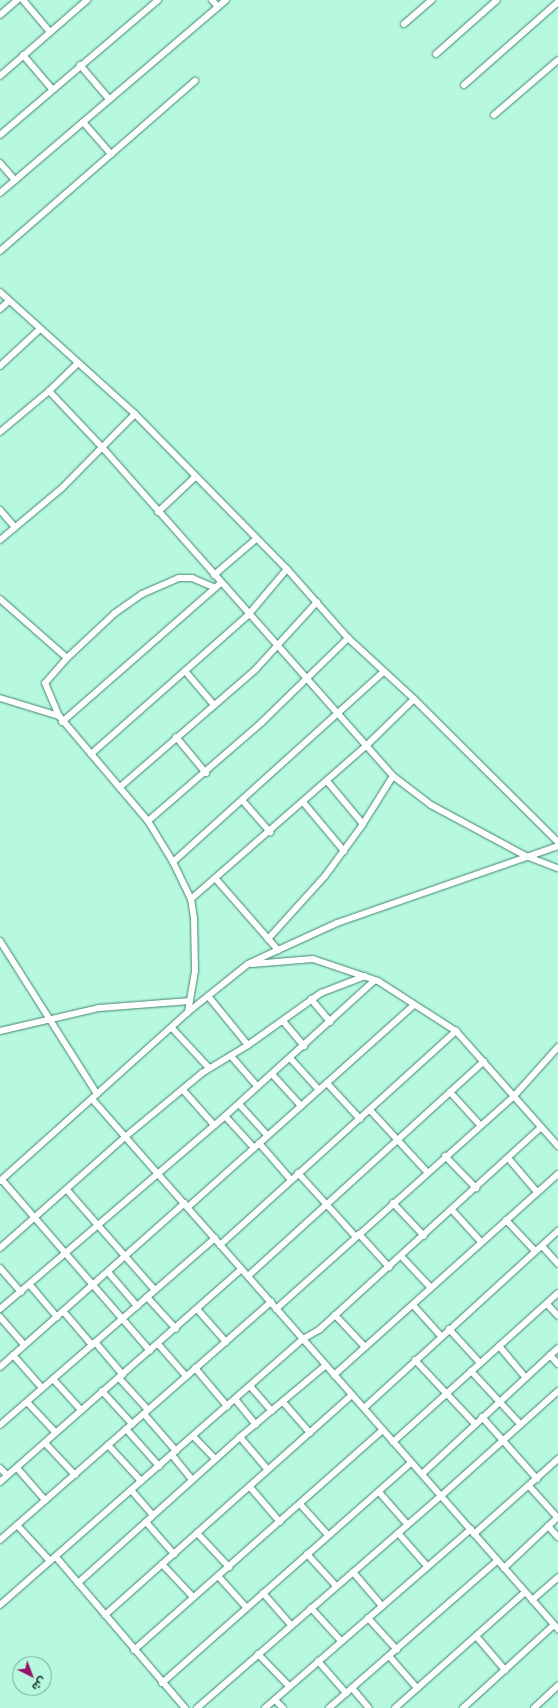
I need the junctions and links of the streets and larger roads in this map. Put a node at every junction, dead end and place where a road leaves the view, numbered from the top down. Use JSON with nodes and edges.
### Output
{"nodes":[{"id":1,"x":17,"y":0,"type":"edge"},
{"id":2,"x":23,"y":0,"type":"edge"},
{"id":3,"x":87,"y":0,"type":"edge"},
{"id":4,"x":158,"y":0,"type":"edge"},
{"id":5,"x":212,"y":0,"type":"edge"},
{"id":6,"x":226,"y":0,"type":"edge"},
{"id":7,"x":432,"y":0,"type":"edge"},
{"id":8,"x":497,"y":0,"type":"edge"},
{"id":9,"x":558,"y":2,"type":"edge"},
{"id":10,"x":218,"y":7,"type":"junction"},
{"id":11,"x":0,"y":15,"type":"edge"},
{"id":12,"x":404,"y":24,"type":"dead end"},
{"id":13,"x":50,"y":32,"type":"junction"},
{"id":14,"x":436,"y":54,"type":"dead end"},
{"id":15,"x":23,"y":55,"type":"junction"},
{"id":16,"x":558,"y":60,"type":"edge"},
{"id":17,"x":80,"y":65,"type":"junction"},
{"id":18,"x":0,"y":76,"type":"edge"},
{"id":19,"x":195,"y":81,"type":"dead end"},
{"id":20,"x":464,"y":85,"type":"dead end"},
{"id":21,"x":52,"y":89,"type":"junction"},
{"id":22,"x":109,"y":99,"type":"junction"},
{"id":23,"x":494,"y":115,"type":"dead end"},
{"id":24,"x":83,"y":122,"type":"junction"},
{"id":25,"x":0,"y":135,"type":"edge"},
{"id":26,"x":111,"y":154,"type":"junction"},
{"id":27,"x":0,"y":163,"type":"edge"},
{"id":28,"x":15,"y":180,"type":"junction"},
{"id":29,"x":0,"y":193,"type":"edge"},
{"id":30,"x":0,"y":251,"type":"edge"},
{"id":31,"x":0,"y":292,"type":"edge"},
{"id":32,"x":9,"y":301,"type":"junction"},
{"id":33,"x":0,"y":309,"type":"edge"},
{"id":34,"x":40,"y":329,"type":"junction"},
{"id":35,"x":78,"y":363,"type":"junction"},
{"id":36,"x":0,"y":366,"type":"edge"},
{"id":37,"x":48,"y":391,"type":"junction"},
{"id":38,"x":135,"y":414,"type":"junction"},
{"id":39,"x":0,"y":432,"type":"edge"},
{"id":40,"x":102,"y":447,"type":"junction"},
{"id":41,"x":195,"y":477,"type":"junction"},
{"id":42,"x":0,"y":510,"type":"edge"},
{"id":43,"x":158,"y":512,"type":"junction"},
{"id":44,"x":15,"y":527,"type":"junction"},
{"id":45,"x":256,"y":539,"type":"junction"},
{"id":46,"x":0,"y":540,"type":"edge"},
{"id":47,"x":287,"y":569,"type":"junction"},
{"id":48,"x":214,"y":575,"type":"junction"},
{"id":49,"x":221,"y":583,"type":"junction"},
{"id":50,"x":215,"y":588,"type":"junction"},
{"id":51,"x":0,"y":599,"type":"edge"},
{"id":52,"x":316,"y":602,"type":"junction"},
{"id":53,"x":249,"y":614,"type":"junction"},
{"id":54,"x":348,"y":638,"type":"junction"},
{"id":55,"x":276,"y":644,"type":"junction"},
{"id":56,"x":67,"y":658,"type":"junction"},
{"id":57,"x":185,"y":671,"type":"junction"},
{"id":58,"x":382,"y":672,"type":"junction"},
{"id":59,"x":307,"y":677,"type":"junction"},
{"id":60,"x":0,"y":698,"type":"edge"},
{"id":61,"x":414,"y":699,"type":"junction"},
{"id":62,"x":214,"y":705,"type":"junction"},
{"id":63,"x":337,"y":713,"type":"junction"},
{"id":64,"x":59,"y":716,"type":"junction"},
{"id":65,"x":62,"y":722,"type":"junction"},
{"id":66,"x":176,"y":738,"type":"junction"},
{"id":67,"x":366,"y":746,"type":"junction"},
{"id":68,"x":91,"y":754,"type":"junction"},
{"id":69,"x":206,"y":773,"type":"junction"},
{"id":70,"x":392,"y":776,"type":"junction"},
{"id":71,"x":327,"y":781,"type":"junction"},
{"id":72,"x":120,"y":787,"type":"junction"},
{"id":73,"x":242,"y":800,"type":"junction"},
{"id":74,"x":303,"y":802,"type":"junction"},
{"id":75,"x":148,"y":821,"type":"junction"},
{"id":76,"x":363,"y":824,"type":"junction"},
{"id":77,"x":270,"y":832,"type":"junction"},
{"id":78,"x":558,"y":842,"type":"edge"},
{"id":79,"x":558,"y":846,"type":"edge"},
{"id":80,"x":344,"y":851,"type":"junction"},
{"id":81,"x":526,"y":856,"type":"junction"},
{"id":82,"x":173,"y":862,"type":"junction"},
{"id":83,"x":558,"y":868,"type":"edge"},
{"id":84,"x":215,"y":878,"type":"junction"},
{"id":85,"x":191,"y":899,"type":"junction"},
{"id":86,"x":268,"y":939,"type":"junction"},
{"id":87,"x":0,"y":940,"type":"edge"},
{"id":88,"x":278,"y":950,"type":"junction"},
{"id":89,"x":248,"y":964,"type":"junction"},
{"id":90,"x":365,"y":976,"type":"junction"},
{"id":91,"x":375,"y":980,"type":"junction"},
{"id":92,"x":208,"y":996,"type":"junction"},
{"id":93,"x":311,"y":999,"type":"junction"},
{"id":94,"x":190,"y":1001,"type":"junction"},
{"id":95,"x":414,"y":1005,"type":"junction"},
{"id":96,"x":188,"y":1012,"type":"junction"},
{"id":97,"x":51,"y":1018,"type":"junction"},
{"id":98,"x":283,"y":1021,"type":"junction"},
{"id":99,"x":330,"y":1022,"type":"junction"},
{"id":100,"x":172,"y":1028,"type":"junction"},
{"id":101,"x":0,"y":1030,"type":"edge"},
{"id":102,"x":456,"y":1030,"type":"junction"},
{"id":103,"x":248,"y":1045,"type":"junction"},
{"id":104,"x":304,"y":1046,"type":"junction"},
{"id":105,"x":558,"y":1047,"type":"edge"},
{"id":106,"x":231,"y":1056,"type":"junction"},
{"id":107,"x":290,"y":1058,"type":"junction"},
{"id":108,"x":484,"y":1061,"type":"junction"},
{"id":109,"x":209,"y":1068,"type":"junction"},
{"id":110,"x":272,"y":1074,"type":"junction"},
{"id":111,"x":327,"y":1083,"type":"junction"},
{"id":112,"x":258,"y":1086,"type":"junction"},
{"id":113,"x":183,"y":1090,"type":"junction"},
{"id":114,"x":319,"y":1090,"type":"junction"},
{"id":115,"x":450,"y":1092,"type":"junction"},
{"id":116,"x":94,"y":1096,"type":"junction"},
{"id":117,"x":514,"y":1096,"type":"junction"},
{"id":118,"x":239,"y":1104,"type":"junction"},
{"id":119,"x":301,"y":1106,"type":"junction"},
{"id":120,"x":370,"y":1110,"type":"junction"},
{"id":121,"x":225,"y":1116,"type":"junction"},
{"id":122,"x":360,"y":1119,"type":"junction"},
{"id":123,"x":214,"y":1125,"type":"junction"},
{"id":124,"x":480,"y":1125,"type":"junction"},
{"id":125,"x":541,"y":1127,"type":"junction"},
{"id":126,"x":267,"y":1135,"type":"junction"},
{"id":127,"x":126,"y":1137,"type":"junction"},
{"id":128,"x":397,"y":1140,"type":"junction"},
{"id":129,"x":256,"y":1146,"type":"junction"},
{"id":130,"x":558,"y":1146,"type":"edge"},
{"id":131,"x":445,"y":1156,"type":"junction"},
{"id":132,"x":508,"y":1158,"type":"junction"},
{"id":133,"x":426,"y":1172,"type":"junction"},
{"id":134,"x":298,"y":1173,"type":"junction"},
{"id":135,"x":157,"y":1174,"type":"junction"},
{"id":136,"x":558,"y":1174,"type":"edge"},
{"id":137,"x":1,"y":1180,"type":"edge"},
{"id":138,"x":291,"y":1180,"type":"junction"},
{"id":139,"x":476,"y":1188,"type":"junction"},
{"id":140,"x":67,"y":1190,"type":"junction"},
{"id":141,"x":537,"y":1192,"type":"junction"},
{"id":142,"x":393,"y":1203,"type":"junction"},
{"id":143,"x":186,"y":1205,"type":"junction"},
{"id":144,"x":326,"y":1205,"type":"junction"},
{"id":145,"x":452,"y":1210,"type":"junction"},
{"id":146,"x":34,"y":1218,"type":"junction"},
{"id":147,"x":506,"y":1220,"type":"junction"},
{"id":148,"x":98,"y":1225,"type":"junction"},
{"id":149,"x":558,"y":1231,"type":"edge"},
{"id":150,"x":357,"y":1236,"type":"junction"},
{"id":151,"x":424,"y":1236,"type":"junction"},
{"id":152,"x":214,"y":1238,"type":"junction"},
{"id":153,"x":481,"y":1242,"type":"junction"},
{"id":154,"x":220,"y":1244,"type":"junction"},
{"id":155,"x":542,"y":1246,"type":"junction"},
{"id":156,"x":0,"y":1248,"type":"edge"},
{"id":157,"x":536,"y":1251,"type":"junction"},
{"id":158,"x":64,"y":1254,"type":"junction"},
{"id":159,"x":126,"y":1255,"type":"junction"},
{"id":160,"x":402,"y":1257,"type":"junction"},
{"id":161,"x":558,"y":1264,"type":"edge"},
{"id":162,"x":390,"y":1267,"type":"junction"},
{"id":163,"x":0,"y":1268,"type":"edge"},
{"id":164,"x":242,"y":1270,"type":"junction"},
{"id":165,"x":108,"y":1272,"type":"junction"},
{"id":166,"x":248,"y":1276,"type":"junction"},
{"id":167,"x":30,"y":1285,"type":"junction"},
{"id":168,"x":92,"y":1285,"type":"junction"},
{"id":169,"x":431,"y":1288,"type":"junction"},
{"id":170,"x":155,"y":1290,"type":"junction"},
{"id":171,"x":21,"y":1292,"type":"junction"},
{"id":172,"x":558,"y":1293,"type":"edge"},
{"id":173,"x":148,"y":1297,"type":"junction"},
{"id":174,"x":271,"y":1302,"type":"junction"},
{"id":175,"x":546,"y":1304,"type":"junction"},
{"id":176,"x":413,"y":1305,"type":"junction"},
{"id":177,"x":137,"y":1306,"type":"junction"},
{"id":178,"x":197,"y":1309,"type":"junction"},
{"id":179,"x":276,"y":1309,"type":"junction"},
{"id":180,"x":0,"y":1310,"type":"edge"},
{"id":181,"x":63,"y":1311,"type":"junction"},
{"id":182,"x":335,"y":1315,"type":"junction"},
{"id":183,"x":558,"y":1316,"type":"edge"},
{"id":184,"x":0,"y":1317,"type":"edge"},
{"id":185,"x":56,"y":1317,"type":"junction"},
{"id":186,"x":121,"y":1320,"type":"junction"},
{"id":187,"x":176,"y":1329,"type":"junction"},
{"id":188,"x":449,"y":1329,"type":"junction"},
{"id":189,"x":441,"y":1336,"type":"junction"},
{"id":190,"x":303,"y":1339,"type":"junction"},
{"id":191,"x":226,"y":1342,"type":"junction"},
{"id":192,"x":93,"y":1344,"type":"junction"},
{"id":193,"x":158,"y":1344,"type":"junction"},
{"id":194,"x":24,"y":1345,"type":"junction"},
{"id":195,"x":499,"y":1346,"type":"junction"},
{"id":196,"x":365,"y":1347,"type":"junction"},
{"id":197,"x":558,"y":1348,"type":"edge"},
{"id":198,"x":150,"y":1351,"type":"junction"},
{"id":199,"x":13,"y":1355,"type":"junction"},
{"id":200,"x":550,"y":1355,"type":"junction"},
{"id":201,"x":415,"y":1360,"type":"junction"},
{"id":202,"x":480,"y":1363,"type":"junction"},
{"id":203,"x":558,"y":1364,"type":"edge"},
{"id":204,"x":326,"y":1365,"type":"junction"},
{"id":205,"x":0,"y":1367,"type":"edge"},
{"id":206,"x":196,"y":1368,"type":"junction"},
{"id":207,"x":471,"y":1371,"type":"junction"},
{"id":208,"x":334,"y":1375,"type":"junction"},
{"id":209,"x":121,"y":1376,"type":"junction"},
{"id":210,"x":186,"y":1376,"type":"junction"},
{"id":211,"x":525,"y":1377,"type":"junction"},
{"id":212,"x":53,"y":1379,"type":"junction"},
{"id":213,"x":250,"y":1386,"type":"junction"},
{"id":214,"x":42,"y":1388,"type":"junction"},
{"id":215,"x":102,"y":1391,"type":"junction"},
{"id":216,"x":558,"y":1391,"type":"edge"},
{"id":217,"x":447,"y":1394,"type":"junction"},
{"id":218,"x":352,"y":1395,"type":"junction"},
{"id":219,"x":234,"y":1399,"type":"junction"},
{"id":220,"x":499,"y":1401,"type":"junction"},
{"id":221,"x":27,"y":1402,"type":"junction"},
{"id":222,"x":283,"y":1402,"type":"junction"},
{"id":223,"x":227,"y":1406,"type":"junction"},
{"id":224,"x":364,"y":1408,"type":"junction"},
{"id":225,"x":81,"y":1410,"type":"junction"},
{"id":226,"x":272,"y":1411,"type":"junction"},
{"id":227,"x":146,"y":1412,"type":"junction"},
{"id":228,"x":482,"y":1417,"type":"junction"},
{"id":229,"x":132,"y":1424,"type":"junction"},
{"id":230,"x":256,"y":1424,"type":"junction"},
{"id":231,"x":475,"y":1424,"type":"junction"},
{"id":232,"x":520,"y":1424,"type":"junction"},
{"id":233,"x":0,"y":1425,"type":"edge"},
{"id":234,"x":126,"y":1429,"type":"junction"},
{"id":235,"x":383,"y":1430,"type":"junction"},
{"id":236,"x":56,"y":1433,"type":"junction"},
{"id":237,"x":310,"y":1433,"type":"junction"},
{"id":238,"x":193,"y":1436,"type":"junction"},
{"id":239,"x":240,"y":1437,"type":"junction"},
{"id":240,"x":503,"y":1440,"type":"junction"},
{"id":241,"x":393,"y":1442,"type":"junction"},
{"id":242,"x":45,"y":1443,"type":"junction"},
{"id":243,"x":108,"y":1445,"type":"junction"},
{"id":244,"x":174,"y":1453,"type":"junction"},
{"id":245,"x":215,"y":1459,"type":"junction"},
{"id":246,"x":558,"y":1459,"type":"edge"},
{"id":247,"x":411,"y":1462,"type":"junction"},
{"id":248,"x":159,"y":1466,"type":"junction"},
{"id":249,"x":0,"y":1468,"type":"edge"},
{"id":250,"x":17,"y":1468,"type":"junction"},
{"id":251,"x":268,"y":1470,"type":"junction"},
{"id":252,"x":75,"y":1474,"type":"junction"},
{"id":253,"x":422,"y":1474,"type":"junction"},
{"id":254,"x":7,"y":1475,"type":"junction"},
{"id":255,"x":536,"y":1479,"type":"junction"},
{"id":256,"x":192,"y":1480,"type":"junction"},
{"id":257,"x":141,"y":1481,"type":"junction"},
{"id":258,"x":0,"y":1482,"type":"edge"},
{"id":259,"x":529,"y":1486,"type":"junction"},
{"id":260,"x":250,"y":1487,"type":"junction"},
{"id":261,"x":132,"y":1490,"type":"junction"},
{"id":262,"x":379,"y":1492,"type":"junction"},
{"id":263,"x":441,"y":1496,"type":"junction"},
{"id":264,"x":45,"y":1500,"type":"junction"},
{"id":265,"x":300,"y":1504,"type":"junction"},
{"id":266,"x":153,"y":1515,"type":"junction"},
{"id":267,"x":558,"y":1517,"type":"edge"},
{"id":268,"x":146,"y":1522,"type":"junction"},
{"id":269,"x":280,"y":1522,"type":"junction"},
{"id":270,"x":407,"y":1524,"type":"junction"},
{"id":271,"x":17,"y":1525,"type":"junction"},
{"id":272,"x":548,"y":1526,"type":"junction"},
{"id":273,"x":472,"y":1532,"type":"junction"},
{"id":274,"x":398,"y":1533,"type":"junction"},
{"id":275,"x":197,"y":1534,"type":"junction"},
{"id":276,"x":328,"y":1535,"type":"junction"},
{"id":277,"x":1,"y":1536,"type":"edge"},
{"id":278,"x":558,"y":1537,"type":"edge"},
{"id":279,"x":174,"y":1554,"type":"junction"},
{"id":280,"x":307,"y":1554,"type":"junction"},
{"id":281,"x":56,"y":1557,"type":"junction"},
{"id":282,"x":50,"y":1561,"type":"junction"},
{"id":283,"x":498,"y":1561,"type":"junction"},
{"id":284,"x":162,"y":1564,"type":"junction"},
{"id":285,"x":427,"y":1566,"type":"junction"},
{"id":286,"x":229,"y":1567,"type":"junction"},
{"id":287,"x":504,"y":1568,"type":"junction"},
{"id":288,"x":353,"y":1572,"type":"junction"},
{"id":289,"x":218,"y":1576,"type":"junction"},
{"id":290,"x":558,"y":1577,"type":"edge"},
{"id":291,"x":78,"y":1582,"type":"junction"},
{"id":292,"x":336,"y":1586,"type":"junction"},
{"id":293,"x":525,"y":1592,"type":"junction"},
{"id":294,"x":263,"y":1593,"type":"junction"},
{"id":295,"x":193,"y":1597,"type":"junction"},
{"id":296,"x":532,"y":1600,"type":"junction"},
{"id":297,"x":0,"y":1605,"type":"edge"},
{"id":298,"x":382,"y":1606,"type":"junction"},
{"id":299,"x":246,"y":1607,"type":"junction"},
{"id":300,"x":311,"y":1608,"type":"junction"},
{"id":301,"x":105,"y":1615,"type":"junction"},
{"id":302,"x":368,"y":1618,"type":"junction"},
{"id":303,"x":291,"y":1625,"type":"junction"},
{"id":304,"x":556,"y":1627,"type":"edge"},
{"id":305,"x":476,"y":1636,"type":"junction"},
{"id":306,"x":341,"y":1642,"type":"junction"},
{"id":307,"x":134,"y":1650,"type":"junction"},
{"id":308,"x":397,"y":1650,"type":"junction"},
{"id":309,"x":258,"y":1654,"type":"junction"},
{"id":310,"x":389,"y":1656,"type":"junction"},
{"id":311,"x":318,"y":1662,"type":"junction"},
{"id":312,"x":505,"y":1670,"type":"junction"},
{"id":313,"x":162,"y":1683,"type":"junction"},
{"id":314,"x":289,"y":1686,"type":"junction"},
{"id":315,"x":558,"y":1686,"type":"edge"},
{"id":316,"x":352,"y":1688,"type":"junction"},
{"id":317,"x":417,"y":1688,"type":"junction"},
{"id":318,"x":346,"y":1693,"type":"junction"},
{"id":319,"x":275,"y":1700,"type":"junction"},
{"id":320,"x":470,"y":1702,"type":"junction"},
{"id":321,"x":185,"y":1708,"type":"edge"},
{"id":322,"x":196,"y":1708,"type":"edge"},
{"id":323,"x":265,"y":1708,"type":"edge"},
{"id":324,"x":283,"y":1708,"type":"edge"},
{"id":325,"x":330,"y":1708,"type":"edge"},
{"id":326,"x":369,"y":1708,"type":"edge"},
{"id":327,"x":395,"y":1708,"type":"edge"},
{"id":328,"x":463,"y":1708,"type":"edge"},
{"id":329,"x":475,"y":1708,"type":"edge"},
{"id":330,"x":534,"y":1708,"type":"edge"}],
"edges":[{"from":1,"to":11,"type":"street"},
{"from":2,"to":13,"type":"street"},
{"from":3,"to":13,"type":"street"},
{"from":4,"to":17,"type":"street"},
{"from":5,"to":10,"type":"street"},
{"from":6,"to":10,"type":"street"},
{"from":7,"to":12,"type":"street"},
{"from":8,"to":14,"type":"street"},
{"from":9,"to":20,"type":"street"},
{"from":10,"to":22,"type":"street"},
{"from":13,"to":15,"type":"street"},
{"from":15,"to":18,"type":"street"},
{"from":15,"to":21,"type":"street"},
{"from":16,"to":23,"type":"street"},
{"from":17,"to":21,"type":"street"},
{"from":17,"to":22,"type":"street"},
{"from":19,"to":26,"type":"street"},
{"from":21,"to":25,"type":"street"},
{"from":22,"to":24,"type":"street"},
{"from":24,"to":26,"type":"street"},
{"from":24,"to":28,"type":"street"},
{"from":26,"to":30,"type":"street"},
{"from":27,"to":28,"type":"street"},
{"from":28,"to":29,"type":"street"},
{"from":31,"to":32,"type":"street"},
{"from":32,"to":33,"type":"street"},
{"from":32,"to":34,"type":"street"},
{"from":34,"to":35,"type":"street"},
{"from":34,"to":36,"type":"street"},
{"from":35,"to":37,"type":"street"},
{"from":35,"to":38,"type":"street"},
{"from":37,"to":39,"type":"street"},
{"from":37,"to":40,"type":"street"},
{"from":38,"to":40,"type":"street"},
{"from":38,"to":41,"type":"street"},
{"from":40,"to":43,"type":"street"},
{"from":40,"to":44,"type":"street"},
{"from":41,"to":43,"type":"street"},
{"from":41,"to":45,"type":"street"},
{"from":42,"to":44,"type":"street"},
{"from":43,"to":48,"type":"street"},
{"from":44,"to":46,"type":"street"},
{"from":45,"to":47,"type":"street"},
{"from":45,"to":48,"type":"street"},
{"from":47,"to":52,"type":"street"},
{"from":47,"to":53,"type":"street"},
{"from":48,"to":49,"type":"street"},
{"from":49,"to":50,"type":"street"},
{"from":49,"to":53,"type":"street"},
{"from":50,"to":56,"type":"street"},
{"from":50,"to":65,"type":"street"},
{"from":51,"to":56,"type":"street"},
{"from":52,"to":54,"type":"street"},
{"from":52,"to":55,"type":"street"},
{"from":53,"to":55,"type":"street"},
{"from":53,"to":57,"type":"street"},
{"from":54,"to":58,"type":"street"},
{"from":54,"to":59,"type":"street"},
{"from":55,"to":59,"type":"street"},
{"from":55,"to":62,"type":"street"},
{"from":56,"to":64,"type":"street"},
{"from":57,"to":62,"type":"street"},
{"from":57,"to":68,"type":"street"},
{"from":58,"to":61,"type":"street"},
{"from":58,"to":63,"type":"street"},
{"from":59,"to":63,"type":"street"},
{"from":59,"to":69,"type":"street"},
{"from":60,"to":64,"type":"street"},
{"from":61,"to":67,"type":"street"},
{"from":61,"to":78,"type":"street"},
{"from":62,"to":66,"type":"street"},
{"from":63,"to":67,"type":"street"},
{"from":63,"to":73,"type":"street"},
{"from":64,"to":65,"type":"street"},
{"from":65,"to":68,"type":"street"},
{"from":66,"to":69,"type":"street"},
{"from":66,"to":72,"type":"street"},
{"from":67,"to":70,"type":"street"},
{"from":67,"to":71,"type":"street"},
{"from":68,"to":72,"type":"street"},
{"from":69,"to":75,"type":"street"},
{"from":70,"to":76,"type":"street"},
{"from":70,"to":81,"type":"street"},
{"from":71,"to":74,"type":"street"},
{"from":71,"to":76,"type":"street"},
{"from":72,"to":75,"type":"street"},
{"from":73,"to":77,"type":"street"},
{"from":73,"to":82,"type":"street"},
{"from":74,"to":77,"type":"street"},
{"from":74,"to":80,"type":"street"},
{"from":75,"to":82,"type":"street"},
{"from":76,"to":80,"type":"street"},
{"from":77,"to":84,"type":"street"},
{"from":79,"to":81,"type":"street"},
{"from":80,"to":86,"type":"street"},
{"from":81,"to":83,"type":"street"},
{"from":81,"to":88,"type":"street"},
{"from":82,"to":85,"type":"street"},
{"from":84,"to":85,"type":"street"},
{"from":84,"to":86,"type":"street"},
{"from":85,"to":94,"type":"street"},
{"from":86,"to":88,"type":"street"},
{"from":87,"to":97,"type":"street"},
{"from":88,"to":89,"type":"street"},
{"from":89,"to":90,"type":"street"},
{"from":89,"to":92,"type":"street"},
{"from":90,"to":91,"type":"street"},
{"from":90,"to":93,"type":"street"},
{"from":91,"to":95,"type":"street"},
{"from":91,"to":99,"type":"street"},
{"from":92,"to":96,"type":"street"},
{"from":92,"to":103,"type":"street"},
{"from":93,"to":98,"type":"street"},
{"from":93,"to":99,"type":"street"},
{"from":94,"to":96,"type":"street"},
{"from":94,"to":97,"type":"street"},
{"from":95,"to":102,"type":"street"},
{"from":95,"to":111,"type":"street"},
{"from":96,"to":100,"type":"street"},
{"from":97,"to":101,"type":"street"},
{"from":97,"to":116,"type":"street"},
{"from":98,"to":103,"type":"street"},
{"from":98,"to":104,"type":"street"},
{"from":99,"to":104,"type":"street"},
{"from":100,"to":109,"type":"street"},
{"from":100,"to":116,"type":"street"},
{"from":102,"to":108,"type":"street"},
{"from":102,"to":120,"type":"street"},
{"from":103,"to":106,"type":"street"},
{"from":104,"to":107,"type":"street"},
{"from":105,"to":117,"type":"street"},
{"from":106,"to":109,"type":"street"},
{"from":106,"to":112,"type":"street"},
{"from":107,"to":110,"type":"street"},
{"from":107,"to":114,"type":"street"},
{"from":108,"to":115,"type":"street"},
{"from":108,"to":117,"type":"street"},
{"from":109,"to":113,"type":"street"},
{"from":110,"to":112,"type":"street"},
{"from":110,"to":119,"type":"street"},
{"from":111,"to":114,"type":"street"},
{"from":111,"to":122,"type":"street"},
{"from":112,"to":118,"type":"street"},
{"from":113,"to":123,"type":"street"},
{"from":113,"to":127,"type":"street"},
{"from":114,"to":119,"type":"street"},
{"from":115,"to":124,"type":"street"},
{"from":115,"to":128,"type":"street"},
{"from":116,"to":127,"type":"street"},
{"from":116,"to":137,"type":"street"},
{"from":117,"to":124,"type":"street"},
{"from":117,"to":125,"type":"street"},
{"from":118,"to":121,"type":"street"},
{"from":118,"to":126,"type":"street"},
{"from":119,"to":126,"type":"street"},
{"from":120,"to":122,"type":"street"},
{"from":120,"to":128,"type":"street"},
{"from":121,"to":123,"type":"street"},
{"from":121,"to":129,"type":"street"},
{"from":122,"to":134,"type":"street"},
{"from":123,"to":135,"type":"street"},
{"from":124,"to":131,"type":"street"},
{"from":125,"to":130,"type":"street"},
{"from":125,"to":132,"type":"street"},
{"from":126,"to":129,"type":"street"},
{"from":127,"to":135,"type":"street"},
{"from":127,"to":140,"type":"street"},
{"from":128,"to":133,"type":"street"},
{"from":128,"to":144,"type":"street"},
{"from":129,"to":138,"type":"street"},
{"from":129,"to":143,"type":"street"},
{"from":131,"to":133,"type":"street"},
{"from":131,"to":139,"type":"street"},
{"from":132,"to":139,"type":"street"},
{"from":132,"to":141,"type":"street"},
{"from":133,"to":142,"type":"street"},
{"from":134,"to":138,"type":"street"},
{"from":134,"to":144,"type":"street"},
{"from":135,"to":143,"type":"street"},
{"from":135,"to":148,"type":"street"},
{"from":136,"to":141,"type":"street"},
{"from":137,"to":146,"type":"street"},
{"from":138,"to":154,"type":"street"},
{"from":139,"to":145,"type":"street"},
{"from":140,"to":146,"type":"street"},
{"from":140,"to":148,"type":"street"},
{"from":141,"to":147,"type":"street"},
{"from":142,"to":150,"type":"street"},
{"from":142,"to":151,"type":"street"},
{"from":143,"to":152,"type":"street"},
{"from":143,"to":159,"type":"street"},
{"from":144,"to":150,"type":"street"},
{"from":144,"to":166,"type":"street"},
{"from":145,"to":151,"type":"street"},
{"from":145,"to":153,"type":"street"},
{"from":146,"to":156,"type":"street"},
{"from":146,"to":158,"type":"street"},
{"from":147,"to":153,"type":"street"},
{"from":147,"to":157,"type":"street"},
{"from":148,"to":158,"type":"street"},
{"from":148,"to":159,"type":"street"},
{"from":149,"to":155,"type":"street"},
{"from":150,"to":162,"type":"street"},
{"from":150,"to":179,"type":"street"},
{"from":151,"to":160,"type":"street"},
{"from":152,"to":154,"type":"street"},
{"from":152,"to":170,"type":"street"},
{"from":153,"to":169,"type":"street"},
{"from":154,"to":164,"type":"street"},
{"from":155,"to":157,"type":"street"},
{"from":155,"to":161,"type":"street"},
{"from":157,"to":188,"type":"street"},
{"from":158,"to":167,"type":"street"},
{"from":158,"to":168,"type":"street"},
{"from":159,"to":165,"type":"street"},
{"from":159,"to":170,"type":"street"},
{"from":160,"to":162,"type":"street"},
{"from":160,"to":169,"type":"street"},
{"from":162,"to":182,"type":"street"},
{"from":163,"to":171,"type":"street"},
{"from":164,"to":166,"type":"street"},
{"from":164,"to":178,"type":"street"},
{"from":165,"to":168,"type":"street"},
{"from":165,"to":177,"type":"street"},
{"from":166,"to":174,"type":"street"},
{"from":167,"to":171,"type":"street"},
{"from":167,"to":185,"type":"street"},
{"from":168,"to":181,"type":"street"},
{"from":168,"to":186,"type":"street"},
{"from":169,"to":176,"type":"street"},
{"from":170,"to":173,"type":"street"},
{"from":171,"to":180,"type":"street"},
{"from":172,"to":175,"type":"street"},
{"from":173,"to":177,"type":"street"},
{"from":173,"to":187,"type":"street"},
{"from":174,"to":179,"type":"street"},
{"from":174,"to":191,"type":"street"},
{"from":175,"to":183,"type":"street"},
{"from":175,"to":195,"type":"street"},
{"from":176,"to":189,"type":"street"},
{"from":176,"to":196,"type":"street"},
{"from":177,"to":186,"type":"street"},
{"from":178,"to":187,"type":"street"},
{"from":178,"to":191,"type":"street"},
{"from":179,"to":190,"type":"street"},
{"from":181,"to":185,"type":"street"},
{"from":181,"to":192,"type":"street"},
{"from":182,"to":190,"type":"street"},
{"from":182,"to":196,"type":"street"},
{"from":184,"to":194,"type":"street"},
{"from":185,"to":194,"type":"street"},
{"from":186,"to":192,"type":"street"},
{"from":186,"to":198,"type":"street"},
{"from":187,"to":193,"type":"street"},
{"from":188,"to":189,"type":"street"},
{"from":188,"to":202,"type":"street"},
{"from":189,"to":201,"type":"street"},
{"from":190,"to":204,"type":"street"},
{"from":190,"to":213,"type":"street"},
{"from":191,"to":206,"type":"street"},
{"from":192,"to":209,"type":"street"},
{"from":192,"to":212,"type":"street"},
{"from":193,"to":198,"type":"street"},
{"from":193,"to":210,"type":"street"},
{"from":194,"to":199,"type":"street"},
{"from":195,"to":202,"type":"street"},
{"from":195,"to":211,"type":"street"},
{"from":196,"to":208,"type":"street"},
{"from":197,"to":200,"type":"street"},
{"from":198,"to":209,"type":"street"},
{"from":199,"to":205,"type":"street"},
{"from":199,"to":214,"type":"street"},
{"from":200,"to":203,"type":"street"},
{"from":200,"to":211,"type":"street"},
{"from":201,"to":217,"type":"street"},
{"from":201,"to":224,"type":"street"},
{"from":202,"to":207,"type":"street"},
{"from":204,"to":208,"type":"street"},
{"from":204,"to":222,"type":"street"},
{"from":206,"to":210,"type":"street"},
{"from":206,"to":223,"type":"street"},
{"from":207,"to":217,"type":"street"},
{"from":207,"to":220,"type":"street"},
{"from":208,"to":218,"type":"street"},
{"from":209,"to":215,"type":"street"},
{"from":209,"to":227,"type":"street"},
{"from":210,"to":227,"type":"street"},
{"from":211,"to":220,"type":"street"},
{"from":212,"to":214,"type":"street"},
{"from":212,"to":225,"type":"street"},
{"from":213,"to":219,"type":"street"},
{"from":213,"to":226,"type":"street"},
{"from":214,"to":221,"type":"street"},
{"from":215,"to":225,"type":"street"},
{"from":215,"to":229,"type":"street"},
{"from":216,"to":232,"type":"street"},
{"from":217,"to":231,"type":"street"},
{"from":217,"to":241,"type":"street"},
{"from":218,"to":224,"type":"street"},
{"from":218,"to":237,"type":"street"},
{"from":219,"to":223,"type":"street"},
{"from":219,"to":230,"type":"street"},
{"from":220,"to":228,"type":"street"},
{"from":220,"to":232,"type":"street"},
{"from":221,"to":233,"type":"street"},
{"from":221,"to":236,"type":"street"},
{"from":222,"to":226,"type":"street"},
{"from":222,"to":237,"type":"street"},
{"from":223,"to":238,"type":"street"},
{"from":224,"to":235,"type":"street"},
{"from":225,"to":236,"type":"street"},
{"from":226,"to":230,"type":"street"},
{"from":227,"to":229,"type":"street"},
{"from":227,"to":244,"type":"street"},
{"from":228,"to":231,"type":"street"},
{"from":228,"to":240,"type":"street"},
{"from":229,"to":234,"type":"street"},
{"from":230,"to":239,"type":"street"},
{"from":231,"to":253,"type":"street"},
{"from":232,"to":240,"type":"street"},
{"from":234,"to":243,"type":"street"},
{"from":234,"to":248,"type":"street"},
{"from":235,"to":241,"type":"street"},
{"from":235,"to":265,"type":"street"},
{"from":236,"to":242,"type":"street"},
{"from":237,"to":251,"type":"street"},
{"from":238,"to":244,"type":"street"},
{"from":238,"to":245,"type":"street"},
{"from":239,"to":245,"type":"street"},
{"from":239,"to":251,"type":"street"},
{"from":240,"to":255,"type":"street"},
{"from":240,"to":263,"type":"street"},
{"from":241,"to":247,"type":"street"},
{"from":242,"to":250,"type":"street"},
{"from":242,"to":252,"type":"street"},
{"from":243,"to":252,"type":"street"},
{"from":243,"to":257,"type":"street"},
{"from":244,"to":248,"type":"street"},
{"from":244,"to":256,"type":"street"},
{"from":245,"to":256,"type":"street"},
{"from":246,"to":255,"type":"street"},
{"from":247,"to":253,"type":"street"},
{"from":247,"to":262,"type":"street"},
{"from":248,"to":257,"type":"street"},
{"from":249,"to":254,"type":"street"},
{"from":250,"to":254,"type":"street"},
{"from":250,"to":264,"type":"street"},
{"from":251,"to":260,"type":"street"},
{"from":252,"to":264,"type":"street"},
{"from":253,"to":263,"type":"street"},
{"from":254,"to":258,"type":"street"},
{"from":255,"to":259,"type":"street"},
{"from":256,"to":266,"type":"street"},
{"from":257,"to":261,"type":"street"},
{"from":259,"to":267,"type":"street"},
{"from":259,"to":273,"type":"street"},
{"from":260,"to":269,"type":"street"},
{"from":260,"to":275,"type":"street"},
{"from":261,"to":266,"type":"street"},
{"from":261,"to":281,"type":"street"},
{"from":262,"to":270,"type":"street"},
{"from":262,"to":276,"type":"street"},
{"from":263,"to":270,"type":"street"},
{"from":263,"to":273,"type":"street"},
{"from":264,"to":271,"type":"street"},
{"from":265,"to":269,"type":"street"},
{"from":265,"to":276,"type":"street"},
{"from":266,"to":268,"type":"street"},
{"from":267,"to":272,"type":"street"},
{"from":268,"to":279,"type":"street"},
{"from":268,"to":291,"type":"street"},
{"from":269,"to":286,"type":"street"},
{"from":270,"to":274,"type":"street"},
{"from":271,"to":277,"type":"street"},
{"from":271,"to":282,"type":"street"},
{"from":272,"to":278,"type":"street"},
{"from":272,"to":287,"type":"street"},
{"from":273,"to":283,"type":"street"},
{"from":273,"to":285,"type":"street"},
{"from":274,"to":285,"type":"street"},
{"from":274,"to":288,"type":"street"},
{"from":275,"to":279,"type":"street"},
{"from":275,"to":286,"type":"street"},
{"from":276,"to":280,"type":"street"},
{"from":279,"to":284,"type":"street"},
{"from":280,"to":292,"type":"street"},
{"from":280,"to":294,"type":"street"},
{"from":281,"to":282,"type":"street"},
{"from":281,"to":291,"type":"street"},
{"from":282,"to":297,"type":"street"},
{"from":283,"to":287,"type":"street"},
{"from":283,"to":308,"type":"street"},
{"from":284,"to":295,"type":"street"},
{"from":284,"to":301,"type":"street"},
{"from":285,"to":298,"type":"street"},
{"from":286,"to":289,"type":"street"},
{"from":287,"to":293,"type":"street"},
{"from":288,"to":292,"type":"street"},
{"from":288,"to":298,"type":"street"},
{"from":289,"to":295,"type":"street"},
{"from":289,"to":299,"type":"street"},
{"from":290,"to":296,"type":"street"},
{"from":291,"to":301,"type":"street"},
{"from":292,"to":300,"type":"street"},
{"from":293,"to":296,"type":"street"},
{"from":293,"to":305,"type":"street"},
{"from":294,"to":299,"type":"street"},
{"from":294,"to":303,"type":"street"},
{"from":295,"to":307,"type":"street"},
{"from":296,"to":304,"type":"street"},
{"from":298,"to":302,"type":"street"},
{"from":299,"to":313,"type":"street"},
{"from":300,"to":303,"type":"street"},
{"from":300,"to":306,"type":"street"},
{"from":301,"to":307,"type":"street"},
{"from":302,"to":306,"type":"street"},
{"from":302,"to":308,"type":"street"},
{"from":303,"to":309,"type":"street"},
{"from":304,"to":312,"type":"street"},
{"from":305,"to":312,"type":"street"},
{"from":305,"to":317,"type":"street"},
{"from":306,"to":311,"type":"street"},
{"from":307,"to":313,"type":"street"},
{"from":308,"to":310,"type":"street"},
{"from":309,"to":314,"type":"street"},
{"from":309,"to":322,"type":"street"},
{"from":310,"to":316,"type":"street"},
{"from":310,"to":317,"type":"street"},
{"from":311,"to":314,"type":"street"},
{"from":311,"to":318,"type":"street"},
{"from":312,"to":320,"type":"street"},
{"from":313,"to":321,"type":"street"},
{"from":314,"to":319,"type":"street"},
{"from":315,"to":330,"type":"street"},
{"from":316,"to":318,"type":"street"},
{"from":316,"to":326,"type":"street"},
{"from":317,"to":327,"type":"street"},
{"from":318,"to":325,"type":"street"},
{"from":319,"to":323,"type":"street"},
{"from":319,"to":324,"type":"street"},
{"from":320,"to":328,"type":"street"},
{"from":320,"to":329,"type":"street"}]}
